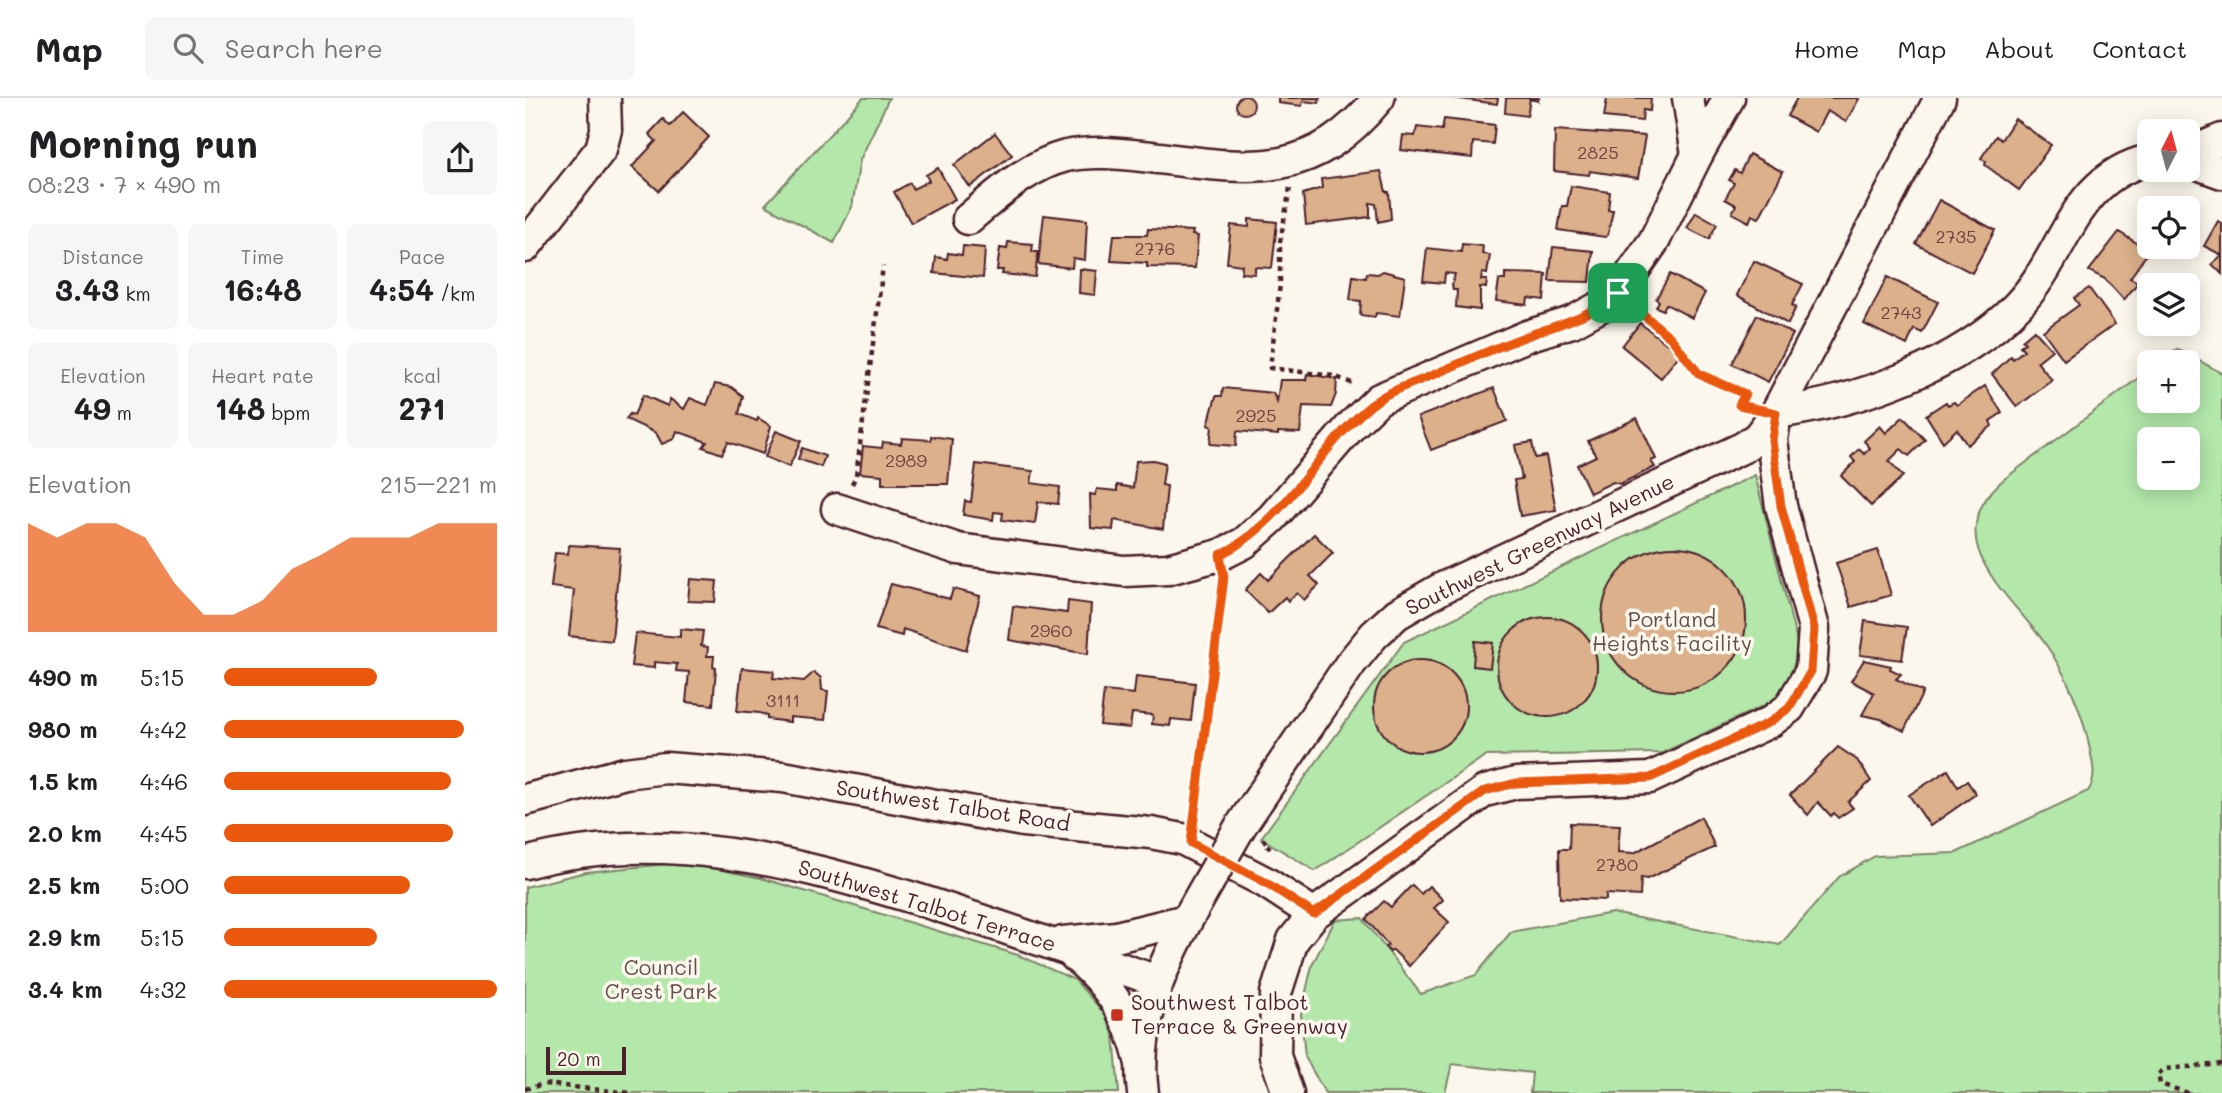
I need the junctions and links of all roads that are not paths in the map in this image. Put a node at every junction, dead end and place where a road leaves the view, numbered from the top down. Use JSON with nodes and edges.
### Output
{"nodes":[{"id":1,"x":605,"y":98,"type":"edge"},
{"id":2,"x":1379,"y":98,"type":"edge"},
{"id":3,"x":1688,"y":98,"type":"edge"},
{"id":4,"x":1730,"y":98,"type":"edge"},
{"id":5,"x":1940,"y":98,"type":"edge"},
{"id":6,"x":2222,"y":139,"type":"edge"},
{"id":7,"x":2200,"y":151,"type":"edge"},
{"id":8,"x":1697,"y":155,"type":"junction"},
{"id":9,"x":2137,"y":164,"type":"edge"},
{"id":10,"x":2200,"y":164,"type":"edge"},
{"id":11,"x":2222,"y":173,"type":"edge"},
{"id":12,"x":968,"y":219,"type":"dead end"},
{"id":13,"x":525,"y":247,"type":"edge"},
{"id":14,"x":1776,"y":413,"type":"junction"},
{"id":15,"x":837,"y":509,"type":"road end"},
{"id":16,"x":525,"y":800,"type":"edge"},
{"id":17,"x":525,"y":863,"type":"edge"},
{"id":18,"x":1314,"y":914,"type":"junction"},
{"id":19,"x":1187,"y":920,"type":"junction"},
{"id":20,"x":1058,"y":945,"type":"junction"},
{"id":21,"x":1157,"y":981,"type":"junction"},
{"id":22,"x":1142,"y":1079,"type":"edge"},
{"id":23,"x":1287,"y":1093,"type":"edge"}],
"edges":[{"from":1,"to":13,"type":"street"},
{"from":2,"to":12,"type":"street"},
{"from":3,"to":8,"type":"street"},
{"from":4,"to":8,"type":"street"},
{"from":5,"to":14,"type":"street","name":"Southwest Greenway Avenue"},
{"from":6,"to":7,"type":"street"},
{"from":8,"to":15,"type":"street"},
{"from":9,"to":14,"type":"street"},
{"from":10,"to":11,"type":"street"},
{"from":14,"to":18,"type":"street"},
{"from":14,"to":19,"type":"street","name":"Southwest Greenway Avenue","bridge":true},
{"from":16,"to":18,"type":"street","name":"Southwest Talbot Road"},
{"from":17,"to":20,"type":"street","name":"Southwest Talbot Terrace"},
{"from":18,"to":23,"type":"street"},
{"from":19,"to":20,"type":"street"},
{"from":19,"to":21,"type":"street","name":"Southwest Greenway Avenue"},
{"from":20,"to":21,"type":"street","name":"Southwest Talbot Terrace"},
{"from":20,"to":22,"type":"street"},
{"from":21,"to":22,"type":"street","name":"Southwest Greenway Avenue"}]}
